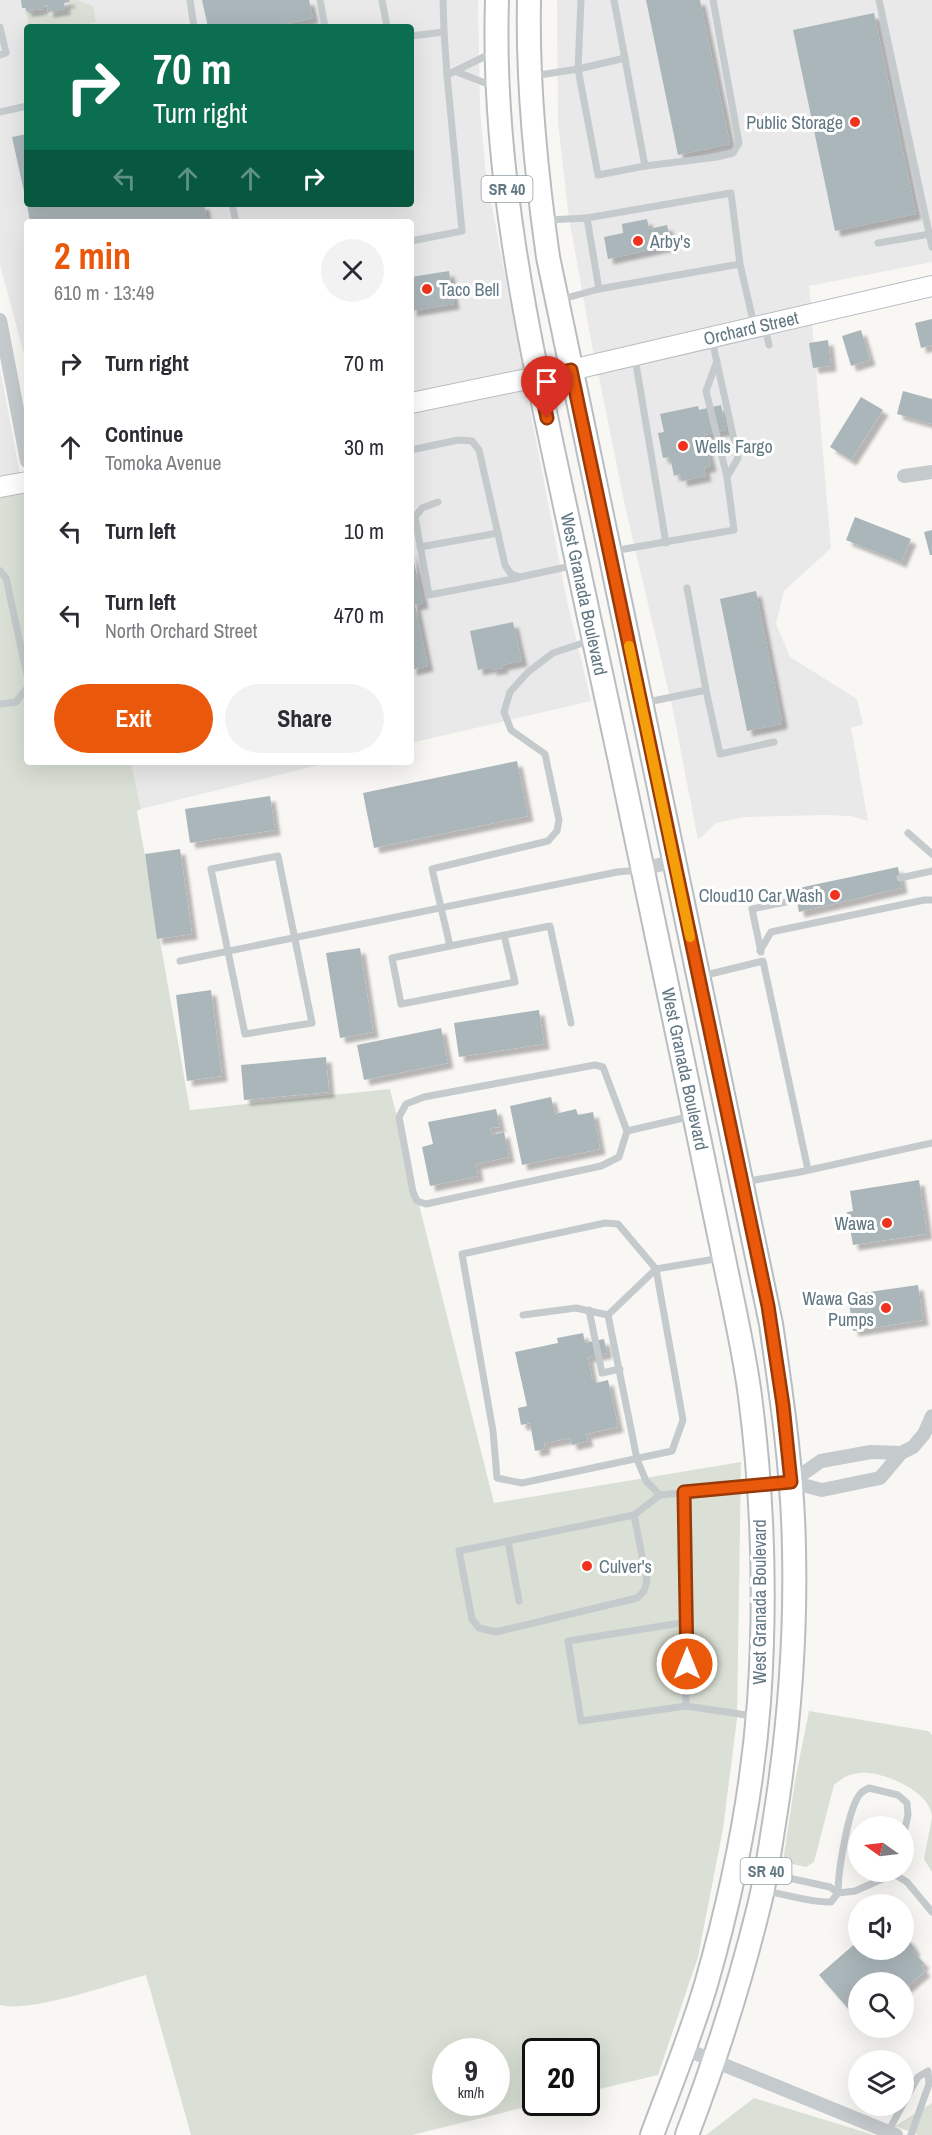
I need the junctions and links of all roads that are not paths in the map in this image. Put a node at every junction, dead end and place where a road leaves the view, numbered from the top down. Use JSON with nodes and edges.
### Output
{"nodes":[{"id":1,"x":190,"y":0,"type":"edge"},
{"id":2,"x":320,"y":0,"type":"edge"},
{"id":3,"x":382,"y":0,"type":"edge"},
{"id":4,"x":443,"y":0,"type":"edge"},
{"id":5,"x":529,"y":0,"type":"edge"},
{"id":6,"x":581,"y":0,"type":"edge"},
{"id":7,"x":614,"y":0,"type":"edge"},
{"id":8,"x":713,"y":0,"type":"edge"},
{"id":9,"x":879,"y":0,"type":"edge"},
{"id":10,"x":496,"y":6,"type":"edge"},
{"id":11,"x":194,"y":24,"type":"edge"},
{"id":12,"x":324,"y":24,"type":"edge"},
{"id":13,"x":386,"y":24,"type":"edge"},
{"id":14,"x":0,"y":27,"type":"edge"},
{"id":15,"x":444,"y":32,"type":"junction"},
{"id":16,"x":414,"y":36,"type":"edge"},
{"id":17,"x":497,"y":52,"type":"junction"},
{"id":18,"x":0,"y":55,"type":"edge"},
{"id":19,"x":625,"y":58,"type":"junction"},
{"id":20,"x":578,"y":69,"type":"junction"},
{"id":21,"x":457,"y":72,"type":"junction"},
{"id":22,"x":447,"y":75,"type":"junction"},
{"id":23,"x":531,"y":76,"type":"junction"},
{"id":24,"x":498,"y":87,"type":"junction"},
{"id":25,"x":24,"y":107,"type":"edge"},
{"id":26,"x":0,"y":112,"type":"edge"},
{"id":27,"x":645,"y":166,"type":"junction"},
{"id":28,"x":587,"y":219,"type":"junction"},
{"id":29,"x":543,"y":220,"type":"junction"},
{"id":30,"x":930,"y":234,"type":"junction"},
{"id":31,"x":414,"y":240,"type":"edge"},
{"id":32,"x":878,"y":243,"type":"dead end"},
{"id":33,"x":932,"y":247,"type":"edge"},
{"id":34,"x":740,"y":264,"type":"junction"},
{"id":35,"x":932,"y":286,"type":"edge"},
{"id":36,"x":599,"y":289,"type":"junction"},
{"id":37,"x":557,"y":301,"type":"junction"},
{"id":38,"x":0,"y":320,"type":"edge"},
{"id":39,"x":759,"y":326,"type":"junction"},
{"id":40,"x":712,"y":337,"type":"junction"},
{"id":41,"x":769,"y":345,"type":"dead end"},
{"id":42,"x":635,"y":355,"type":"junction"},
{"id":43,"x":718,"y":359,"type":"junction"},
{"id":44,"x":571,"y":370,"type":"junction"},
{"id":45,"x":538,"y":377,"type":"junction"},
{"id":46,"x":414,"y":402,"type":"edge"},
{"id":47,"x":24,"y":445,"type":"edge"},
{"id":48,"x":414,"y":449,"type":"edge"},
{"id":49,"x":932,"y":472,"type":"edge"},
{"id":50,"x":904,"y":476,"type":"dead end"},
{"id":51,"x":727,"y":477,"type":"junction"},
{"id":52,"x":24,"y":483,"type":"edge"},
{"id":53,"x":0,"y":488,"type":"edge"},
{"id":54,"x":438,"y":502,"type":"dead end"},
{"id":55,"x":498,"y":533,"type":"junction"},
{"id":56,"x":666,"y":543,"type":"junction"},
{"id":57,"x":420,"y":547,"type":"junction"},
{"id":58,"x":609,"y":552,"type":"junction"},
{"id":59,"x":578,"y":565,"type":"junction"},
{"id":60,"x":0,"y":571,"type":"edge"},
{"id":61,"x":520,"y":577,"type":"junction"},
{"id":62,"x":687,"y":588,"type":"dead end"},
{"id":63,"x":594,"y":639,"type":"junction"},
{"id":64,"x":24,"y":661,"type":"edge"},
{"id":65,"x":706,"y":690,"type":"junction"},
{"id":66,"x":24,"y":692,"type":"edge"},
{"id":67,"x":641,"y":703,"type":"junction"},
{"id":68,"x":0,"y":704,"type":"edge"},
{"id":69,"x":774,"y":742,"type":"dead end"},
{"id":70,"x":908,"y":833,"type":"dead end"},
{"id":71,"x":932,"y":854,"type":"edge"},
{"id":72,"x":674,"y":861,"type":"junction"},
{"id":73,"x":643,"y":870,"type":"junction"},
{"id":74,"x":932,"y":871,"type":"edge"},
{"id":75,"x":900,"y":878,"type":"dead end"},
{"id":76,"x":796,"y":900,"type":"dead end"},
{"id":77,"x":932,"y":900,"type":"edge"},
{"id":78,"x":441,"y":908,"type":"junction"},
{"id":79,"x":504,"y":935,"type":"junction"},
{"id":80,"x":294,"y":938,"type":"junction"},
{"id":81,"x":450,"y":946,"type":"junction"},
{"id":82,"x":760,"y":951,"type":"junction"},
{"id":83,"x":228,"y":952,"type":"junction"},
{"id":84,"x":763,"y":961,"type":"junction"},
{"id":85,"x":180,"y":962,"type":"dead end"},
{"id":86,"x":698,"y":977,"type":"junction"},
{"id":87,"x":571,"y":1023,"type":"dead end"},
{"id":88,"x":695,"y":1116,"type":"junction"},
{"id":89,"x":627,"y":1131,"type":"junction"},
{"id":90,"x":932,"y":1143,"type":"edge"},
{"id":91,"x":808,"y":1170,"type":"junction"},
{"id":92,"x":742,"y":1182,"type":"junction"},
{"id":93,"x":724,"y":1258,"type":"junction"},
{"id":94,"x":656,"y":1269,"type":"junction"},
{"id":95,"x":589,"y":1310,"type":"junction"},
{"id":96,"x":523,"y":1315,"type":"dead end"},
{"id":97,"x":609,"y":1315,"type":"junction"},
{"id":98,"x":620,"y":1369,"type":"junction"},
{"id":99,"x":932,"y":1416,"type":"edge"},
{"id":100,"x":901,"y":1453,"type":"junction"},
{"id":101,"x":637,"y":1459,"type":"junction"},
{"id":102,"x":791,"y":1482,"type":"junction"},
{"id":103,"x":758,"y":1485,"type":"junction"},
{"id":104,"x":684,"y":1492,"type":"junction"},
{"id":105,"x":660,"y":1495,"type":"junction"},
{"id":106,"x":634,"y":1515,"type":"junction"},
{"id":107,"x":508,"y":1541,"type":"junction"},
{"id":108,"x":519,"y":1601,"type":"dead end"},
{"id":109,"x":687,"y":1622,"type":"junction"},
{"id":110,"x":686,"y":1706,"type":"junction"},
{"id":111,"x":757,"y":1716,"type":"junction"},
{"id":112,"x":852,"y":1816,"type":"edge"},
{"id":113,"x":909,"y":1816,"type":"edge"},
{"id":114,"x":848,"y":1832,"type":"edge"},
{"id":115,"x":764,"y":1882,"type":"junction"},
{"id":116,"x":874,"y":1882,"type":"edge"},
{"id":117,"x":907,"y":1882,"type":"edge"},
{"id":118,"x":838,"y":1893,"type":"junction"},
{"id":119,"x":932,"y":1912,"type":"edge"},
{"id":120,"x":685,"y":2049,"type":"junction"},
{"id":121,"x":715,"y":2061,"type":"junction"},
{"id":122,"x":932,"y":2061,"type":"edge"},
{"id":123,"x":928,"y":2071,"type":"junction"},
{"id":124,"x":914,"y":2084,"type":"edge"},
{"id":125,"x":898,"y":2116,"type":"edge"},
{"id":126,"x":892,"y":2133,"type":"edge"},
{"id":127,"x":652,"y":2135,"type":"edge"},
{"id":128,"x":687,"y":2135,"type":"edge"},
{"id":129,"x":911,"y":2135,"type":"edge"}],
"edges":[{"from":1,"to":11,"type":"lane"},
{"from":2,"to":12,"type":"lane"},
{"from":3,"to":13,"type":"lane"},
{"from":4,"to":15,"type":"lane"},
{"from":5,"to":23,"type":"main road","name":"West Granada Boulevard","number":"SR 40"},
{"from":6,"to":20,"type":"lane"},
{"from":7,"to":19,"type":"lane"},
{"from":8,"to":27,"type":"lane"},
{"from":9,"to":30,"type":"lane"},
{"from":10,"to":17,"type":"main road","name":"West Granada Boulevard","number":"SR 40"},
{"from":10,"to":23,"type":"main road"},
{"from":14,"to":18,"type":"lane"},
{"from":15,"to":16,"type":"lane"},
{"from":15,"to":22,"type":"lane"},
{"from":17,"to":21,"type":"lane"},
{"from":17,"to":24,"type":"main road","name":"West Granada Boulevard","number":"SR 40"},
{"from":19,"to":20,"type":"lane"},
{"from":19,"to":27,"type":"lane"},
{"from":20,"to":23,"type":"lane"},
{"from":20,"to":27,"type":"lane"},
{"from":21,"to":22,"type":"lane"},
{"from":21,"to":24,"type":"lane"},
{"from":22,"to":31,"type":"lane"},
{"from":23,"to":29,"type":"main road","name":"West Granada Boulevard","number":"SR 40"},
{"from":24,"to":45,"type":"main road","name":"West Granada Boulevard","number":"SR 40"},
{"from":25,"to":26,"type":"lane"},
{"from":28,"to":29,"type":"lane"},
{"from":28,"to":34,"type":"lane"},
{"from":28,"to":36,"type":"lane"},
{"from":29,"to":37,"type":"main road","name":"West Granada Boulevard","number":"SR 40"},
{"from":30,"to":32,"type":"lane"},
{"from":30,"to":33,"type":"lane"},
{"from":34,"to":36,"type":"lane"},
{"from":34,"to":39,"type":"lane"},
{"from":35,"to":39,"type":"street","name":"Orchard Street"},
{"from":36,"to":37,"type":"lane"},
{"from":37,"to":44,"type":"main road","name":"West Granada Boulevard","number":"SR 40"},
{"from":38,"to":47,"type":"street"},
{"from":39,"to":40,"type":"street","name":"Orchard Street"},
{"from":39,"to":41,"type":"lane"},
{"from":40,"to":42,"type":"street","name":"Orchard Street"},
{"from":40,"to":43,"type":"lane"},
{"from":42,"to":44,"type":"street","name":"Orchard Street"},
{"from":42,"to":56,"type":"lane"},
{"from":43,"to":51,"type":"lane"},
{"from":43,"to":51,"type":"lane"},
{"from":44,"to":45,"type":"street","name":"Orchard Street"},
{"from":44,"to":58,"type":"main road","name":"West Granada Boulevard","number":"SR 40"},
{"from":45,"to":46,"type":"street","name":"Orchard Street"},
{"from":45,"to":59,"type":"main road","name":"West Granada Boulevard","number":"SR 40"},
{"from":48,"to":55,"type":"lane"},
{"from":49,"to":50,"type":"street"},
{"from":51,"to":56,"type":"lane"},
{"from":52,"to":53,"type":"street"},
{"from":54,"to":57,"type":"lane"},
{"from":55,"to":57,"type":"lane"},
{"from":55,"to":61,"type":"lane"},
{"from":56,"to":58,"type":"lane"},
{"from":57,"to":61,"type":"lane"},
{"from":58,"to":67,"type":"main road","name":"West Granada Boulevard","number":"SR 40"},
{"from":59,"to":61,"type":"lane"},
{"from":59,"to":63,"type":"main road","name":"West Granada Boulevard","number":"SR 40"},
{"from":60,"to":64,"type":"lane"},
{"from":62,"to":65,"type":"lane"},
{"from":63,"to":73,"type":"main road","name":"West Granada Boulevard","number":"SR 40"},
{"from":63,"to":78,"type":"lane"},
{"from":65,"to":67,"type":"lane"},
{"from":65,"to":69,"type":"lane"},
{"from":66,"to":68,"type":"lane"},
{"from":67,"to":72,"type":"main road","name":"West Granada Boulevard","number":"SR 40"},
{"from":70,"to":71,"type":"lane"},
{"from":72,"to":73,"type":"street"},
{"from":72,"to":86,"type":"main road","name":"West Granada Boulevard","number":"SR 40"},
{"from":73,"to":78,"type":"lane"},
{"from":73,"to":88,"type":"main road","name":"West Granada Boulevard","number":"SR 40"},
{"from":74,"to":75,"type":"lane"},
{"from":76,"to":82,"type":"lane"},
{"from":77,"to":82,"type":"lane"},
{"from":78,"to":80,"type":"lane"},
{"from":78,"to":81,"type":"lane"},
{"from":79,"to":81,"type":"lane"},
{"from":79,"to":81,"type":"lane"},
{"from":79,"to":87,"type":"lane"},
{"from":80,"to":83,"type":"lane"},
{"from":80,"to":83,"type":"lane"},
{"from":80,"to":83,"type":"lane"},
{"from":82,"to":84,"type":"lane"},
{"from":83,"to":85,"type":"lane"},
{"from":84,"to":86,"type":"lane"},
{"from":84,"to":91,"type":"lane"},
{"from":86,"to":92,"type":"main road","name":"West Granada Boulevard","number":"SR 40"},
{"from":88,"to":89,"type":"lane"},
{"from":88,"to":93,"type":"main road","name":"West Granada Boulevard","number":"SR 40"},
{"from":89,"to":89,"type":"lane"},
{"from":90,"to":91,"type":"lane"},
{"from":91,"to":92,"type":"lane"},
{"from":92,"to":102,"type":"main road","name":"West Granada Boulevard","number":"SR 40"},
{"from":93,"to":94,"type":"lane"},
{"from":93,"to":103,"type":"main road","name":"West Granada Boulevard","number":"SR 40"},
{"from":94,"to":97,"type":"lane"},
{"from":94,"to":101,"type":"lane"},
{"from":94,"to":101,"type":"lane"},
{"from":95,"to":96,"type":"lane"},
{"from":95,"to":97,"type":"lane"},
{"from":95,"to":98,"type":"lane"},
{"from":97,"to":98,"type":"lane"},
{"from":98,"to":101,"type":"lane"},
{"from":99,"to":100,"type":"street"},
{"from":100,"to":102,"type":"street"},
{"from":100,"to":102,"type":"street"},
{"from":101,"to":105,"type":"lane"},
{"from":102,"to":103,"type":"street"},
{"from":102,"to":115,"type":"main road","name":"West Granada Boulevard","number":"SR 40"},
{"from":103,"to":104,"type":"lane"},
{"from":103,"to":111,"type":"main road","name":"West Granada Boulevard","number":"SR 40"},
{"from":104,"to":105,"type":"lane"},
{"from":104,"to":109,"type":"lane"},
{"from":105,"to":106,"type":"lane"},
{"from":106,"to":107,"type":"lane"},
{"from":106,"to":107,"type":"lane"},
{"from":107,"to":108,"type":"lane"},
{"from":109,"to":110,"type":"lane"},
{"from":109,"to":110,"type":"lane"},
{"from":110,"to":111,"type":"lane"},
{"from":111,"to":120,"type":"main road","name":"West Granada Boulevard","number":"SR 40"},
{"from":112,"to":113,"type":"lane"},
{"from":114,"to":118,"type":"lane"},
{"from":115,"to":118,"type":"lane"},
{"from":115,"to":118,"type":"lane"},
{"from":115,"to":121,"type":"main road","name":"West Granada Boulevard","number":"SR 40"},
{"from":116,"to":118,"type":"lane"},
{"from":117,"to":119,"type":"lane"},
{"from":120,"to":121,"type":"street"},
{"from":120,"to":127,"type":"main road","name":"West Granada Boulevard","number":"SR 40"},
{"from":121,"to":126,"type":"street"},
{"from":121,"to":128,"type":"main road","name":"West Granada Boulevard","number":"SR 40"},
{"from":122,"to":123,"type":"lane"},
{"from":123,"to":124,"type":"lane"},
{"from":123,"to":129,"type":"lane"},
{"from":125,"to":126,"type":"lane"}]}
